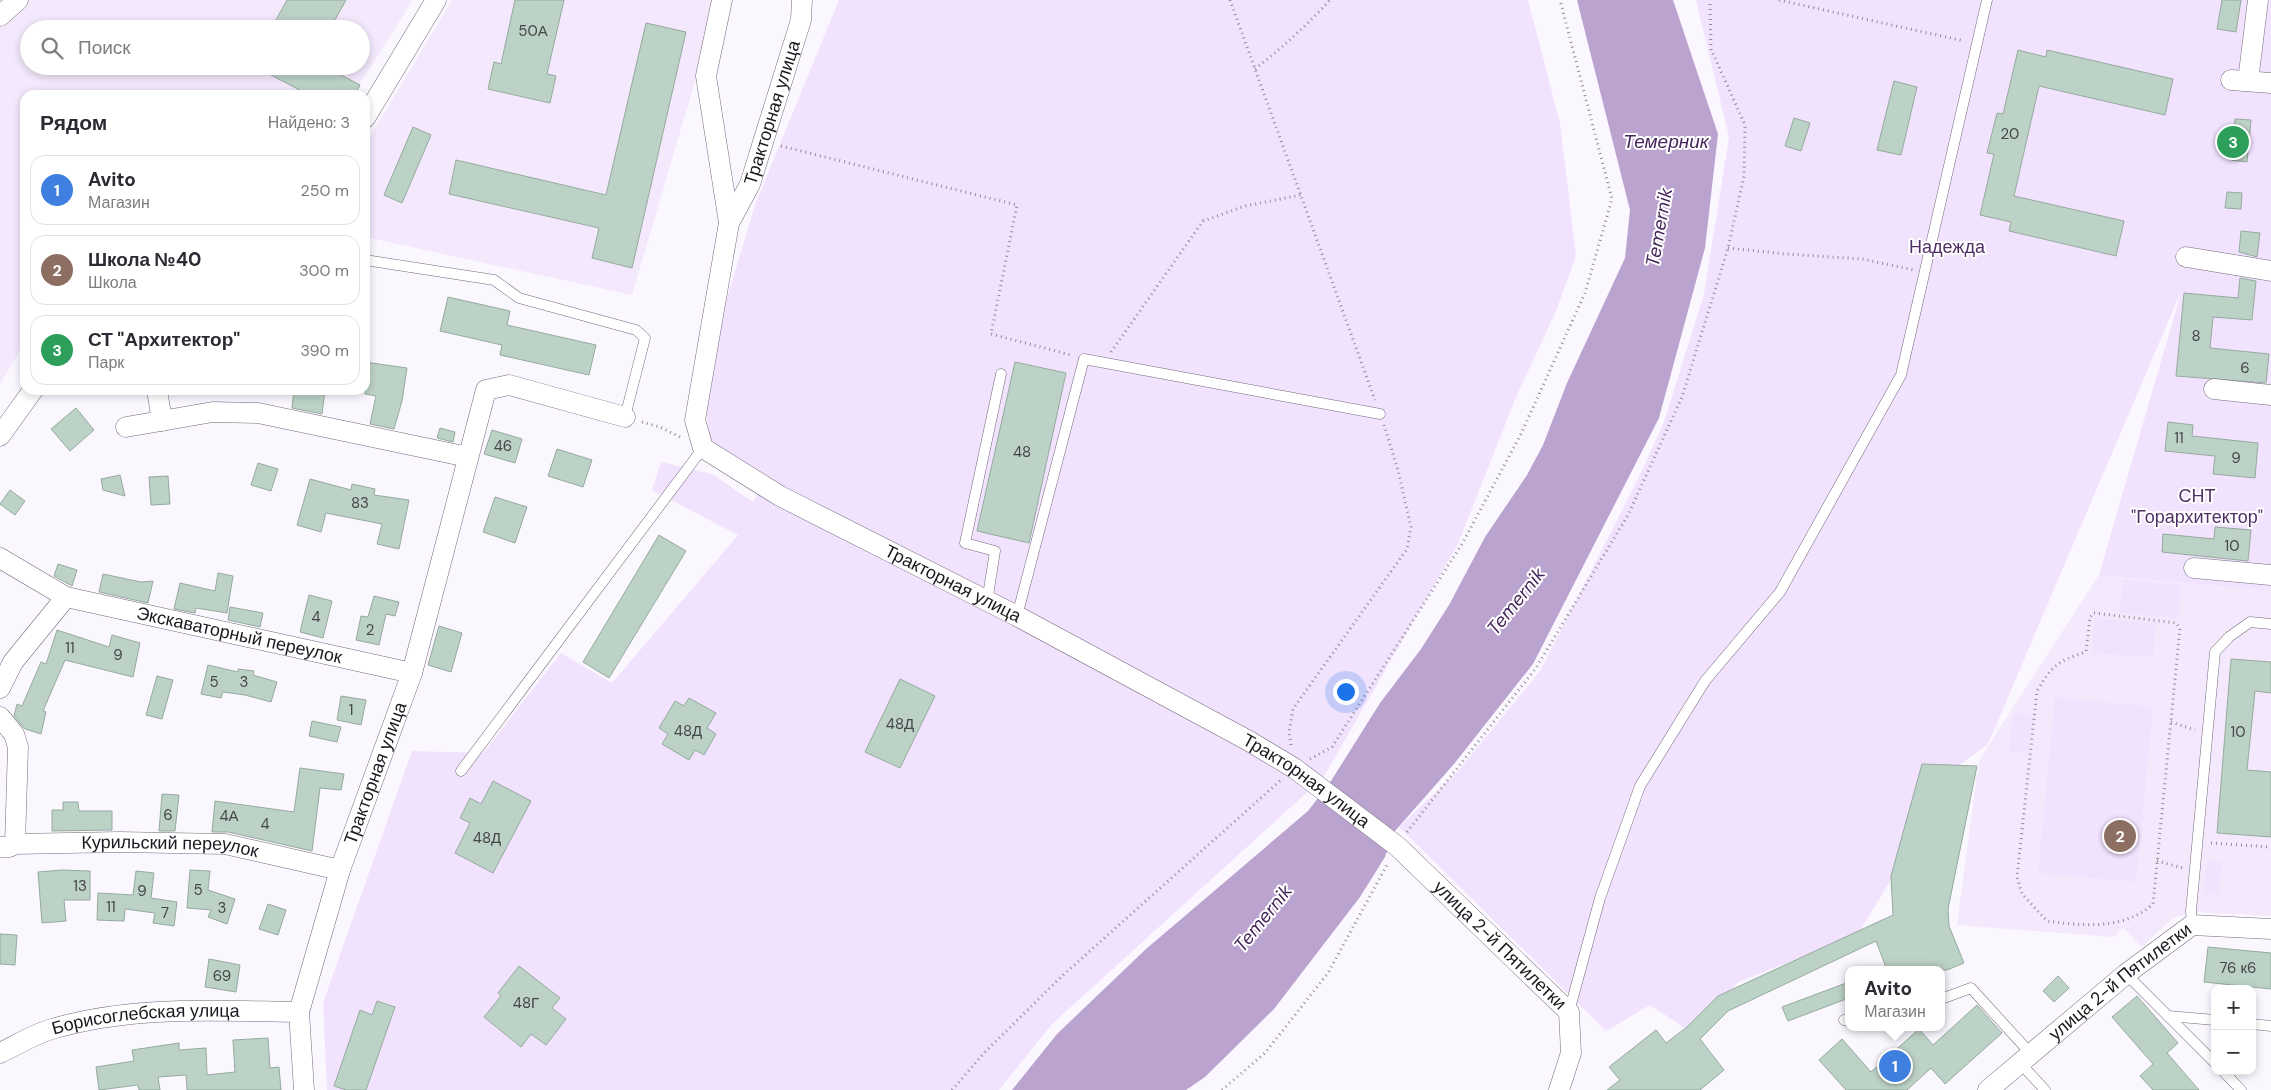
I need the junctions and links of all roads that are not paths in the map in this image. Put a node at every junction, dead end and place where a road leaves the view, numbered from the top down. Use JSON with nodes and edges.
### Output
{"nodes":[{"id":1,"x":18,"y":0,"type":"edge"},
{"id":2,"x":436,"y":0,"type":"edge"},
{"id":3,"x":722,"y":0,"type":"edge"},
{"id":4,"x":802,"y":0,"type":"edge"},
{"id":5,"x":1987,"y":0,"type":"edge"},
{"id":6,"x":2258,"y":0,"type":"edge"},
{"id":7,"x":0,"y":16,"type":"edge"},
{"id":8,"x":2271,"y":83,"type":"edge"},
{"id":9,"x":370,"y":110,"type":"edge"},
{"id":10,"x":730,"y":223,"type":"junction"},
{"id":11,"x":2186,"y":256,"type":"dead end"},
{"id":12,"x":370,"y":261,"type":"edge"},
{"id":13,"x":2271,"y":271,"type":"edge"},
{"id":14,"x":1001,"y":374,"type":"dead end"},
{"id":15,"x":2214,"y":389,"type":"dead end"},
{"id":16,"x":29,"y":395,"type":"edge"},
{"id":17,"x":158,"y":395,"type":"edge"},
{"id":18,"x":2271,"y":395,"type":"edge"},
{"id":19,"x":1380,"y":414,"type":"dead end"},
{"id":20,"x":625,"y":417,"type":"joint"},
{"id":21,"x":162,"y":421,"type":"junction"},
{"id":22,"x":126,"y":427,"type":"dead end"},
{"id":23,"x":0,"y":436,"type":"edge"},
{"id":24,"x":703,"y":448,"type":"junction"},
{"id":25,"x":468,"y":457,"type":"junction"},
{"id":26,"x":0,"y":558,"type":"edge"},
{"id":27,"x":2194,"y":568,"type":"dead end"},
{"id":28,"x":2271,"y":575,"type":"edge"},
{"id":29,"x":66,"y":597,"type":"junction"},
{"id":30,"x":987,"y":602,"type":"junction"},
{"id":31,"x":1017,"y":616,"type":"junction"},
{"id":32,"x":2271,"y":624,"type":"edge"},
{"id":33,"x":412,"y":673,"type":"junction"},
{"id":34,"x":0,"y":688,"type":"edge"},
{"id":35,"x":0,"y":717,"type":"edge"},
{"id":36,"x":461,"y":771,"type":"dead end"},
{"id":37,"x":1395,"y":844,"type":"joint"},
{"id":38,"x":7,"y":845,"type":"edge"},
{"id":39,"x":340,"y":870,"type":"junction"},
{"id":40,"x":2192,"y":925,"type":"junction"},
{"id":41,"x":2271,"y":929,"type":"edge"},
{"id":42,"x":2126,"y":974,"type":"junction"},
{"id":43,"x":1945,"y":998,"type":"edge"},
{"id":44,"x":299,"y":1012,"type":"junction"},
{"id":45,"x":1569,"y":1012,"type":"junction"},
{"id":46,"x":2168,"y":1016,"type":"junction"},
{"id":47,"x":2211,"y":1020,"type":"edge"},
{"id":48,"x":2256,"y":1024,"type":"edge"},
{"id":49,"x":2271,"y":1026,"type":"edge"},
{"id":50,"x":0,"y":1053,"type":"edge"},
{"id":51,"x":2026,"y":1059,"type":"junction"},
{"id":52,"x":2211,"y":1059,"type":"edge"},
{"id":53,"x":2227,"y":1075,"type":"edge"},
{"id":54,"x":304,"y":1090,"type":"edge"},
{"id":55,"x":1559,"y":1090,"type":"edge"},
{"id":56,"x":1988,"y":1090,"type":"edge"},
{"id":57,"x":2045,"y":1090,"type":"edge"},
{"id":58,"x":2241,"y":1090,"type":"edge"}],
"edges":[{"from":1,"to":7,"type":"street"},
{"from":2,"to":9,"type":"street"},
{"from":3,"to":10,"type":"street","name":"Тракторная улица"},
{"from":4,"to":10,"type":"street","name":"Тракторная улица"},
{"from":5,"to":45,"type":"lane"},
{"from":6,"to":8,"type":"street"},
{"from":10,"to":24,"type":"street","name":"Тракторная улица"},
{"from":11,"to":13,"type":"street"},
{"from":12,"to":20,"type":"lane"},
{"from":14,"to":30,"type":"lane"},
{"from":15,"to":18,"type":"street"},
{"from":16,"to":23,"type":"street"},
{"from":17,"to":21,"type":"street"},
{"from":19,"to":31,"type":"lane"},
{"from":20,"to":25,"type":"street","name":"Тракторная улица"},
{"from":21,"to":22,"type":"street"},
{"from":21,"to":25,"type":"street"},
{"from":24,"to":30,"type":"street","name":"Тракторная улица"},
{"from":24,"to":36,"type":"lane"},
{"from":25,"to":33,"type":"street","name":"Тракторная улица"},
{"from":26,"to":29,"type":"street","name":"Экскаваторный переулок"},
{"from":27,"to":28,"type":"street"},
{"from":29,"to":33,"type":"street","name":"Экскаваторный переулок"},
{"from":29,"to":34,"type":"street"},
{"from":30,"to":31,"type":"street","name":"Тракторная улица"},
{"from":31,"to":37,"type":"street","name":"Тракторная улица"},
{"from":32,"to":40,"type":"lane"},
{"from":33,"to":39,"type":"street","name":"Тракторная улица"},
{"from":35,"to":38,"type":"street"},
{"from":37,"to":45,"type":"street","name":"улица 2-й Пятилетки"},
{"from":38,"to":39,"type":"street","name":"Курильский переулок"},
{"from":39,"to":44,"type":"street","name":"Тракторная улица"},
{"from":40,"to":41,"type":"street","name":"улица 2-й Пятилетки"},
{"from":40,"to":42,"type":"street","name":"улица 2-й Пятилетки"},
{"from":42,"to":46,"type":"lane"},
{"from":42,"to":51,"type":"street","name":"улица 2-й Пятилетки"},
{"from":43,"to":51,"type":"lane"},
{"from":44,"to":50,"type":"street","name":"Борисоглебская улица"},
{"from":44,"to":54,"type":"street","name":"Тракторная улица"},
{"from":45,"to":55,"type":"street","name":"улица 2-й Пятилетки"},
{"from":46,"to":47,"type":"lane"},
{"from":46,"to":52,"type":"lane"},
{"from":48,"to":49,"type":"lane"},
{"from":51,"to":56,"type":"street","name":"улица 2-й Пятилетки"},
{"from":51,"to":57,"type":"lane"},
{"from":53,"to":58,"type":"lane"}]}
